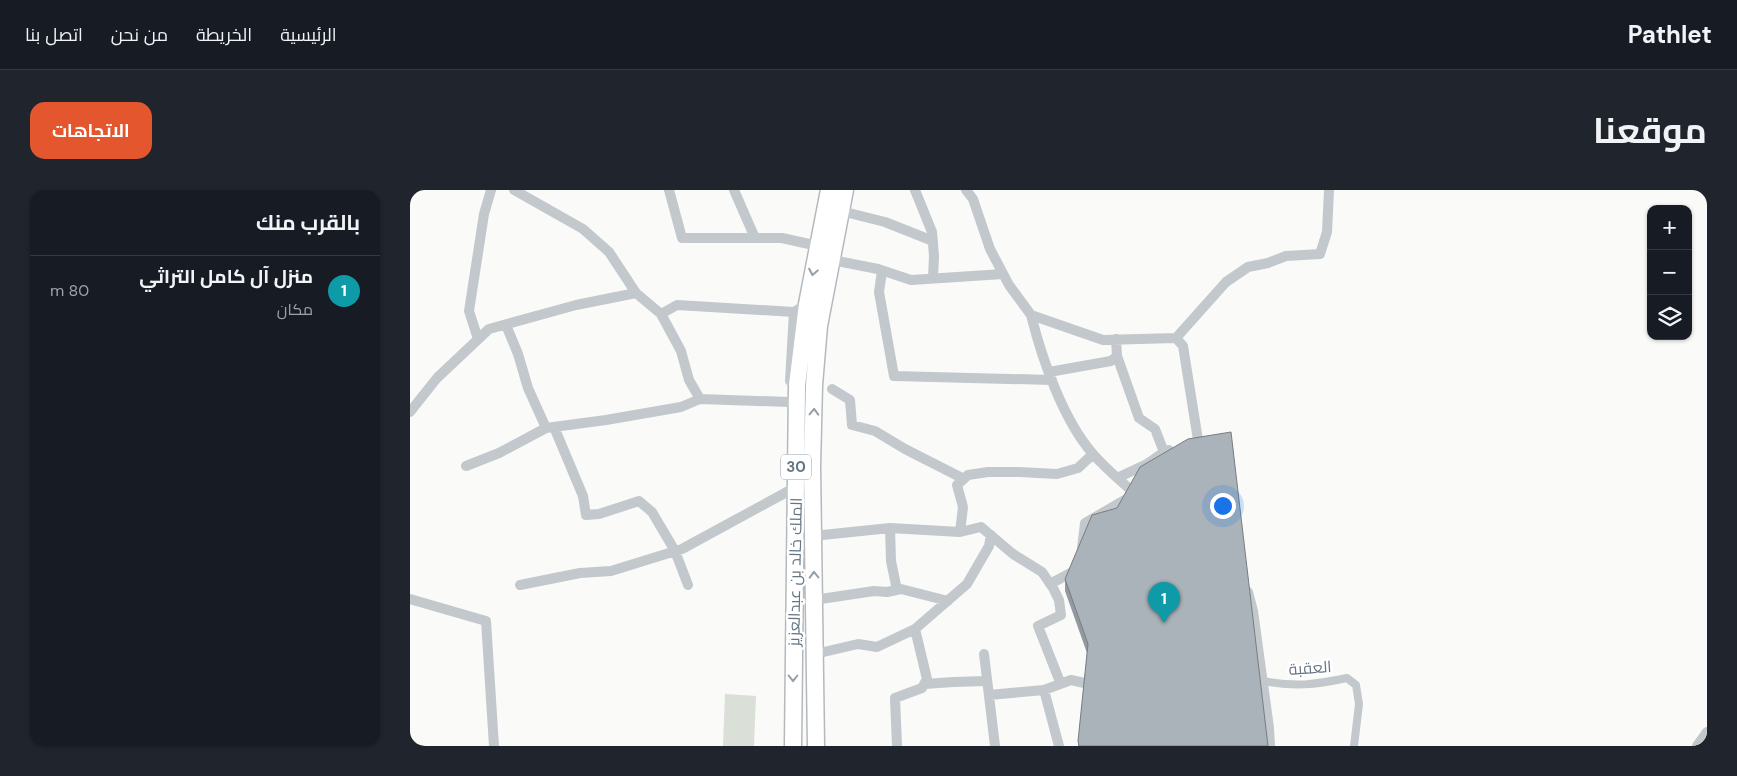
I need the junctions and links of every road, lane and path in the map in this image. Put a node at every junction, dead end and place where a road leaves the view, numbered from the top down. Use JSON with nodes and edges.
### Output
{"nodes":[{"id":1,"x":491,"y":190,"type":"edge"},
{"id":2,"x":514,"y":190,"type":"edge"},
{"id":3,"x":669,"y":190,"type":"edge"},
{"id":4,"x":734,"y":190,"type":"edge"},
{"id":5,"x":830,"y":190,"type":"edge"},
{"id":6,"x":845,"y":190,"type":"edge"},
{"id":7,"x":916,"y":190,"type":"edge"},
{"id":8,"x":966,"y":190,"type":"edge"},
{"id":9,"x":1329,"y":190,"type":"edge"},
{"id":10,"x":841,"y":211,"type":"junction"},
{"id":11,"x":755,"y":238,"type":"junction"},
{"id":12,"x":933,"y":241,"type":"junction"},
{"id":13,"x":818,"y":246,"type":"junction"},
{"id":14,"x":832,"y":260,"type":"junction"},
{"id":15,"x":882,"y":271,"type":"junction"},
{"id":16,"x":1003,"y":274,"type":"junction"},
{"id":17,"x":933,"y":278,"type":"junction"},
{"id":18,"x":636,"y":293,"type":"junction"},
{"id":19,"x":801,"y":308,"type":"junction"},
{"id":20,"x":661,"y":314,"type":"junction"},
{"id":21,"x":1031,"y":315,"type":"junction"},
{"id":22,"x":506,"y":325,"type":"junction"},
{"id":23,"x":1176,"y":338,"type":"junction"},
{"id":24,"x":478,"y":339,"type":"junction"},
{"id":25,"x":1116,"y":340,"type":"junction"},
{"id":26,"x":1117,"y":356,"type":"junction"},
{"id":27,"x":1050,"y":376,"type":"junction"},
{"id":28,"x":832,"y":390,"type":"dead end"},
{"id":29,"x":700,"y":399,"type":"junction"},
{"id":30,"x":789,"y":402,"type":"junction"},
{"id":31,"x":410,"y":412,"type":"edge"},
{"id":32,"x":550,"y":428,"type":"junction"},
{"id":33,"x":1190,"y":443,"type":"junction"},
{"id":34,"x":1164,"y":452,"type":"junction"},
{"id":35,"x":796,"y":453,"type":"junction"},
{"id":36,"x":1093,"y":454,"type":"junction"},
{"id":37,"x":1207,"y":456,"type":"edge"},
{"id":38,"x":466,"y":466,"type":"dead end"},
{"id":39,"x":1117,"y":478,"type":"junction"},
{"id":40,"x":964,"y":479,"type":"junction"},
{"id":41,"x":796,"y":487,"type":"junction"},
{"id":42,"x":890,"y":528,"type":"junction"},
{"id":43,"x":960,"y":532,"type":"junction"},
{"id":44,"x":991,"y":535,"type":"junction"},
{"id":45,"x":813,"y":536,"type":"junction"},
{"id":46,"x":675,"y":551,"type":"junction"},
{"id":47,"x":1246,"y":583,"type":"edge"},
{"id":48,"x":1050,"y":584,"type":"junction"},
{"id":49,"x":520,"y":585,"type":"dead end"},
{"id":50,"x":688,"y":585,"type":"dead end"},
{"id":51,"x":897,"y":590,"type":"junction"},
{"id":52,"x":410,"y":599,"type":"edge"},
{"id":53,"x":814,"y":600,"type":"junction"},
{"id":54,"x":948,"y":601,"type":"junction"},
{"id":55,"x":915,"y":629,"type":"junction"},
{"id":56,"x":815,"y":654,"type":"junction"},
{"id":57,"x":984,"y":654,"type":"dead end"},
{"id":58,"x":987,"y":681,"type":"junction"},
{"id":59,"x":1263,"y":681,"type":"junction"},
{"id":60,"x":1060,"y":682,"type":"junction"},
{"id":61,"x":926,"y":684,"type":"junction"},
{"id":62,"x":1108,"y":688,"type":"edge"},
{"id":63,"x":1044,"y":690,"type":"junction"},
{"id":64,"x":989,"y":695,"type":"junction"},
{"id":65,"x":1707,"y":732,"type":"edge"},
{"id":66,"x":494,"y":746,"type":"edge"},
{"id":67,"x":793,"y":746,"type":"edge"},
{"id":68,"x":816,"y":746,"type":"edge"},
{"id":69,"x":897,"y":746,"type":"edge"},
{"id":70,"x":995,"y":746,"type":"edge"},
{"id":71,"x":1059,"y":746,"type":"edge"},
{"id":72,"x":1270,"y":746,"type":"edge"},
{"id":73,"x":1354,"y":746,"type":"edge"},
{"id":74,"x":1696,"y":746,"type":"edge"}],
"edges":[{"from":1,"to":24,"type":"street"},
{"from":2,"to":18,"type":"street"},
{"from":3,"to":11,"type":"street"},
{"from":4,"to":11,"type":"street"},
{"from":5,"to":13,"type":"highway","name":"الملك خالد بن عبدالعزيز","number":"30"},
{"from":6,"to":10,"type":"highway","name":"الملك خالد بن عبدالعزيز","number":"30"},
{"from":7,"to":12,"type":"street"},
{"from":8,"to":16,"type":"street"},
{"from":9,"to":23,"type":"street"},
{"from":10,"to":12,"type":"street"},
{"from":10,"to":14,"type":"highway","name":"الملك خالد بن عبدالعزيز","number":"30"},
{"from":11,"to":13,"type":"street"},
{"from":12,"to":17,"type":"street"},
{"from":13,"to":19,"type":"highway","name":"الملك خالد بن عبدالعزيز","number":"30","one_way":true},
{"from":14,"to":15,"type":"street"},
{"from":45,"to":14,"type":"highway","name":"الملك خالد بن عبدالعزيز","number":"30","one_way":true},
{"from":15,"to":17,"type":"street"},
{"from":15,"to":27,"type":"street"},
{"from":16,"to":17,"type":"street"},
{"from":16,"to":21,"type":"street"},
{"from":18,"to":20,"type":"street"},
{"from":18,"to":22,"type":"street"},
{"from":19,"to":20,"type":"street"},
{"from":19,"to":30,"type":"street"},
{"from":19,"to":35,"type":"highway","name":"الملك خالد بن عبدالعزيز","number":"30"},
{"from":20,"to":29,"type":"street"},
{"from":21,"to":25,"type":"street"},
{"from":21,"to":27,"type":"street"},
{"from":22,"to":24,"type":"street"},
{"from":22,"to":32,"type":"street"},
{"from":23,"to":25,"type":"street"},
{"from":23,"to":33,"type":"street"},
{"from":24,"to":31,"type":"street"},
{"from":25,"to":26,"type":"street"},
{"from":26,"to":27,"type":"street"},
{"from":26,"to":34,"type":"street"},
{"from":27,"to":36,"type":"street"},
{"from":28,"to":40,"type":"street"},
{"from":29,"to":30,"type":"street"},
{"from":29,"to":32,"type":"street"},
{"from":30,"to":35,"type":"street"},
{"from":32,"to":38,"type":"street"},
{"from":32,"to":46,"type":"street"},
{"from":33,"to":34,"type":"street"},
{"from":33,"to":37,"type":"street"},
{"from":34,"to":39,"type":"street"},
{"from":35,"to":41,"type":"highway","name":"الملك خالد بن عبدالعزيز","number":"30"},
{"from":36,"to":39,"type":"street"},
{"from":36,"to":40,"type":"street"},
{"from":39,"to":48,"type":"street"},
{"from":40,"to":43,"type":"street"},
{"from":41,"to":46,"type":"street"},
{"from":41,"to":67,"type":"highway","name":"الملك خالد بن عبدالعزيز","number":"30","one_way":true},
{"from":42,"to":43,"type":"street"},
{"from":42,"to":45,"type":"street"},
{"from":42,"to":51,"type":"street"},
{"from":43,"to":44,"type":"street"},
{"from":44,"to":48,"type":"street"},
{"from":44,"to":54,"type":"street"},
{"from":53,"to":45,"type":"highway","name":"الملك خالد بن عبدالعزيز","number":"30","one_way":true},
{"from":46,"to":49,"type":"street"},
{"from":46,"to":50,"type":"street"},
{"from":47,"to":59,"type":"street"},
{"from":48,"to":60,"type":"street"},
{"from":51,"to":53,"type":"street"},
{"from":51,"to":54,"type":"street"},
{"from":52,"to":66,"type":"street"},
{"from":53,"to":56,"type":"highway","name":"الملك خالد بن عبدالعزيز","number":"30"},
{"from":54,"to":55,"type":"street"},
{"from":55,"to":56,"type":"street"},
{"from":55,"to":61,"type":"street"},
{"from":56,"to":68,"type":"highway","name":"الملك خالد بن عبدالعزيز","number":"30"},
{"from":57,"to":58,"type":"street"},
{"from":58,"to":61,"type":"street"},
{"from":58,"to":64,"type":"street"},
{"from":59,"to":72,"type":"street"},
{"from":59,"to":73,"type":"street","name":"العقبة"},
{"from":60,"to":62,"type":"street"},
{"from":60,"to":63,"type":"street"},
{"from":61,"to":69,"type":"street"},
{"from":63,"to":64,"type":"street"},
{"from":63,"to":71,"type":"street"},
{"from":64,"to":70,"type":"street"},
{"from":65,"to":74,"type":"street"}]}
